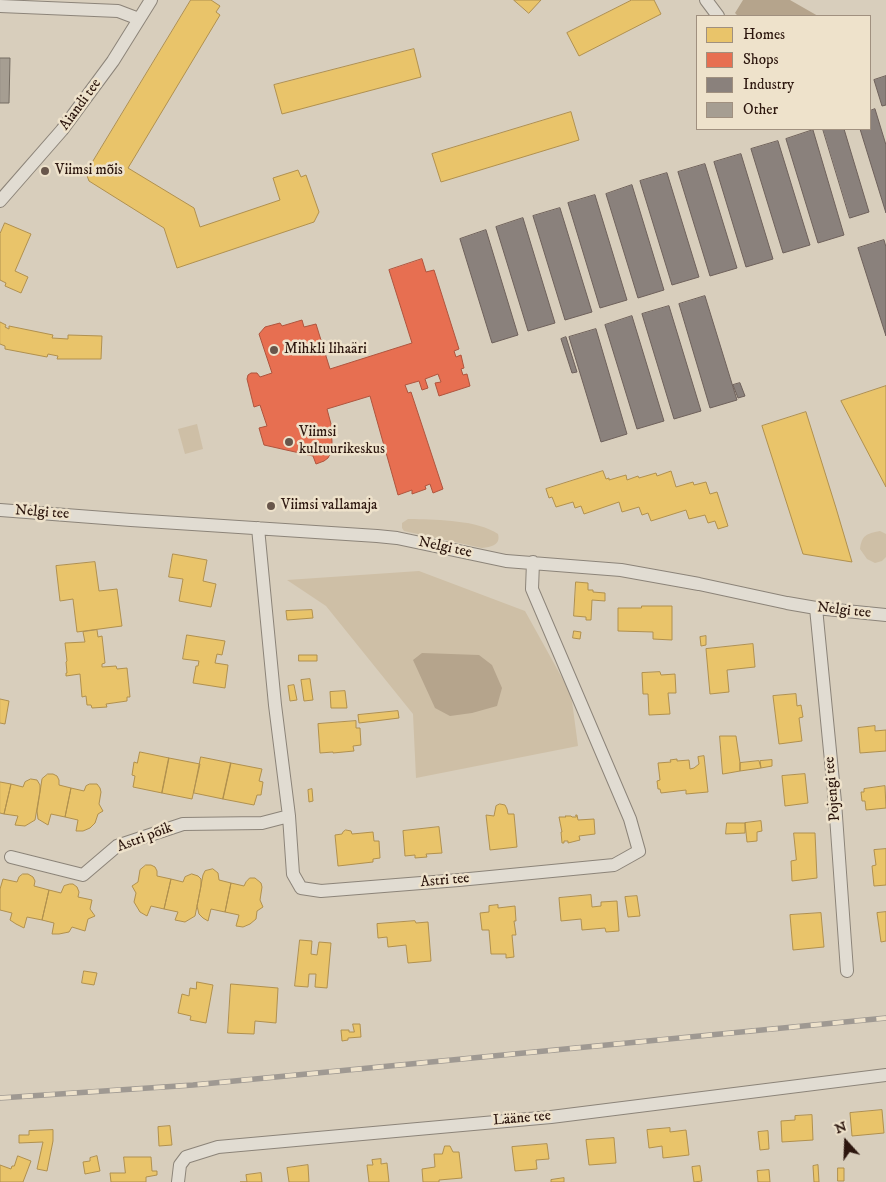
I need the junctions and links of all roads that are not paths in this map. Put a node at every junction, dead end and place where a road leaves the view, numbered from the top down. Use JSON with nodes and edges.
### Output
{"nodes":[{"id":1,"x":151,"y":0,"type":"edge"},
{"id":2,"x":706,"y":0,"type":"edge"},
{"id":3,"x":0,"y":6,"type":"edge"},
{"id":4,"x":717,"y":15,"type":"edge"},
{"id":5,"x":140,"y":19,"type":"junction"},
{"id":6,"x":0,"y":201,"type":"edge"},
{"id":7,"x":0,"y":510,"type":"edge"},
{"id":8,"x":258,"y":528,"type":"junction"},
{"id":9,"x":533,"y":562,"type":"junction"},
{"id":10,"x":816,"y":608,"type":"junction"},
{"id":11,"x":886,"y":615,"type":"edge"},
{"id":12,"x":289,"y":816,"type":"junction"},
{"id":13,"x":11,"y":857,"type":"dead end"},
{"id":14,"x":847,"y":970,"type":"dead end"},
{"id":15,"x":886,"y":1075,"type":"edge"},
{"id":16,"x":178,"y":1182,"type":"edge"}],
"edges":[{"from":1,"to":5,"type":"street","name":"Aiandi tee"},
{"from":2,"to":4,"type":"street"},
{"from":3,"to":5,"type":"street"},
{"from":5,"to":6,"type":"street","name":"Aiandi tee"},
{"from":7,"to":8,"type":"street","name":"Nelgi tee"},
{"from":8,"to":9,"type":"street","name":"Nelgi tee"},
{"from":8,"to":12,"type":"street","name":"Astri tee"},
{"from":9,"to":10,"type":"street","name":"Nelgi tee"},
{"from":9,"to":12,"type":"street","name":"Astri tee"},
{"from":10,"to":11,"type":"street","name":"Nelgi tee"},
{"from":10,"to":14,"type":"street","name":"Pojengi tee"},
{"from":12,"to":13,"type":"street","name":"Astri põik"},
{"from":15,"to":16,"type":"street","name":"Lääne tee"}]}
